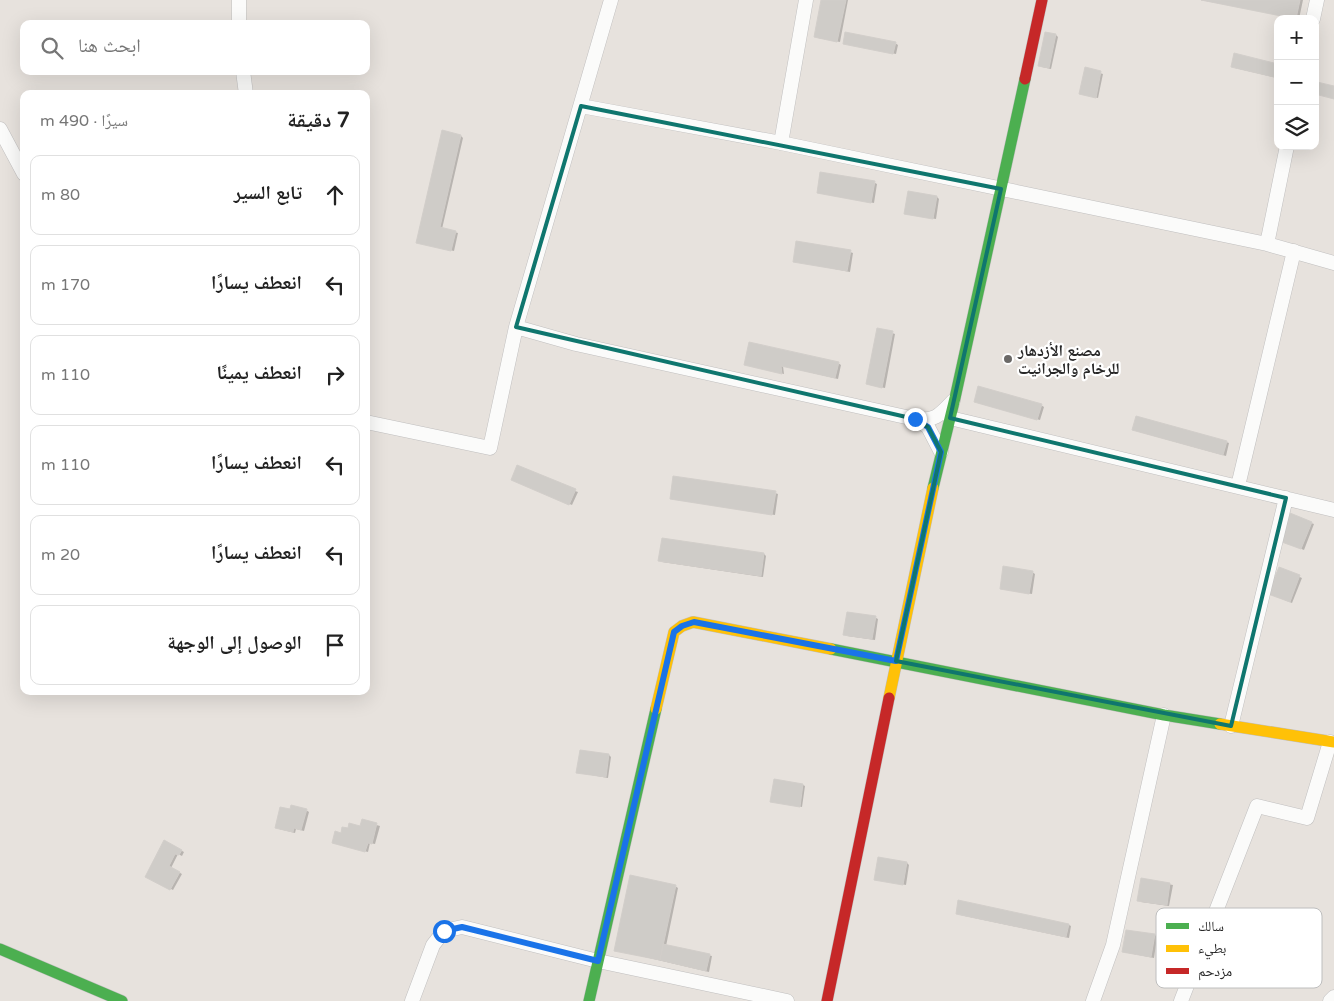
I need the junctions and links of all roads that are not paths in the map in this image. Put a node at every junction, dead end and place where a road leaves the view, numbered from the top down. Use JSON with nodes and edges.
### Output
{"nodes":[{"id":1,"x":239,"y":0,"type":"edge"},
{"id":2,"x":610,"y":0,"type":"edge"},
{"id":3,"x":806,"y":0,"type":"edge"},
{"id":4,"x":1042,"y":0,"type":"edge"},
{"id":5,"x":1317,"y":0,"type":"edge"},
{"id":6,"x":1314,"y":15,"type":"edge"},
{"id":7,"x":239,"y":20,"type":"edge"},
{"id":8,"x":244,"y":75,"type":"edge"},
{"id":9,"x":245,"y":90,"type":"edge"},
{"id":10,"x":581,"y":106,"type":"junction"},
{"id":11,"x":0,"y":129,"type":"edge"},
{"id":12,"x":781,"y":143,"type":"junction"},
{"id":13,"x":1286,"y":150,"type":"edge"},
{"id":14,"x":20,"y":166,"type":"edge"},
{"id":15,"x":1001,"y":190,"type":"junction"},
{"id":16,"x":1267,"y":244,"type":"junction"},
{"id":17,"x":1294,"y":251,"type":"junction"},
{"id":18,"x":1334,"y":263,"type":"edge"},
{"id":19,"x":516,"y":327,"type":"junction"},
{"id":20,"x":955,"y":398,"type":"junction"},
{"id":21,"x":950,"y":418,"type":"junction"},
{"id":22,"x":915,"y":419,"type":"junction"},
{"id":23,"x":370,"y":423,"type":"edge"},
{"id":24,"x":941,"y":452,"type":"junction"},
{"id":25,"x":1238,"y":486,"type":"junction"},
{"id":26,"x":1286,"y":498,"type":"junction"},
{"id":27,"x":1334,"y":510,"type":"edge"},
{"id":28,"x":896,"y":661,"type":"junction"},
{"id":29,"x":1164,"y":715,"type":"junction"},
{"id":30,"x":1231,"y":726,"type":"junction"},
{"id":31,"x":1332,"y":742,"type":"edge"},
{"id":32,"x":1217,"y":908,"type":"edge"},
{"id":33,"x":0,"y":949,"type":"edge"},
{"id":34,"x":598,"y":961,"type":"junction"},
{"id":35,"x":1186,"y":988,"type":"edge"},
{"id":36,"x":1334,"y":997,"type":"edge"},
{"id":37,"x":1095,"y":1000,"type":"edge"},
{"id":38,"x":122,"y":1001,"type":"edge"},
{"id":39,"x":412,"y":1001,"type":"edge"},
{"id":40,"x":589,"y":1001,"type":"edge"},
{"id":41,"x":787,"y":1001,"type":"edge"},
{"id":42,"x":827,"y":1001,"type":"edge"},
{"id":43,"x":1181,"y":1001,"type":"edge"},
{"id":44,"x":1330,"y":1001,"type":"edge"}],
"edges":[{"from":1,"to":7,"type":"street"},
{"from":2,"to":10,"type":"street"},
{"from":3,"to":12,"type":"street"},
{"from":4,"to":15,"type":"street"},
{"from":5,"to":6,"type":"street"},
{"from":8,"to":9,"type":"street"},
{"from":10,"to":12,"type":"street"},
{"from":10,"to":19,"type":"street"},
{"from":11,"to":14,"type":"street"},
{"from":12,"to":15,"type":"street"},
{"from":13,"to":16,"type":"street"},
{"from":15,"to":16,"type":"street"},
{"from":15,"to":20,"type":"street"},
{"from":16,"to":17,"type":"street"},
{"from":17,"to":18,"type":"street"},
{"from":17,"to":25,"type":"street"},
{"from":19,"to":22,"type":"street"},
{"from":19,"to":23,"type":"street"},
{"from":20,"to":21,"type":"street"},
{"from":20,"to":22,"type":"street"},
{"from":21,"to":24,"type":"street"},
{"from":21,"to":25,"type":"street"},
{"from":22,"to":24,"type":"street"},
{"from":24,"to":28,"type":"street"},
{"from":25,"to":26,"type":"street"},
{"from":26,"to":27,"type":"street"},
{"from":26,"to":30,"type":"street"},
{"from":28,"to":29,"type":"street"},
{"from":28,"to":34,"type":"street"},
{"from":28,"to":42,"type":"street"},
{"from":29,"to":30,"type":"street"},
{"from":29,"to":37,"type":"street"},
{"from":30,"to":31,"type":"street"},
{"from":31,"to":32,"type":"street"},
{"from":33,"to":38,"type":"street"},
{"from":34,"to":39,"type":"street"},
{"from":34,"to":40,"type":"street"},
{"from":34,"to":41,"type":"street"},
{"from":35,"to":43,"type":"street"},
{"from":36,"to":44,"type":"street"}]}
